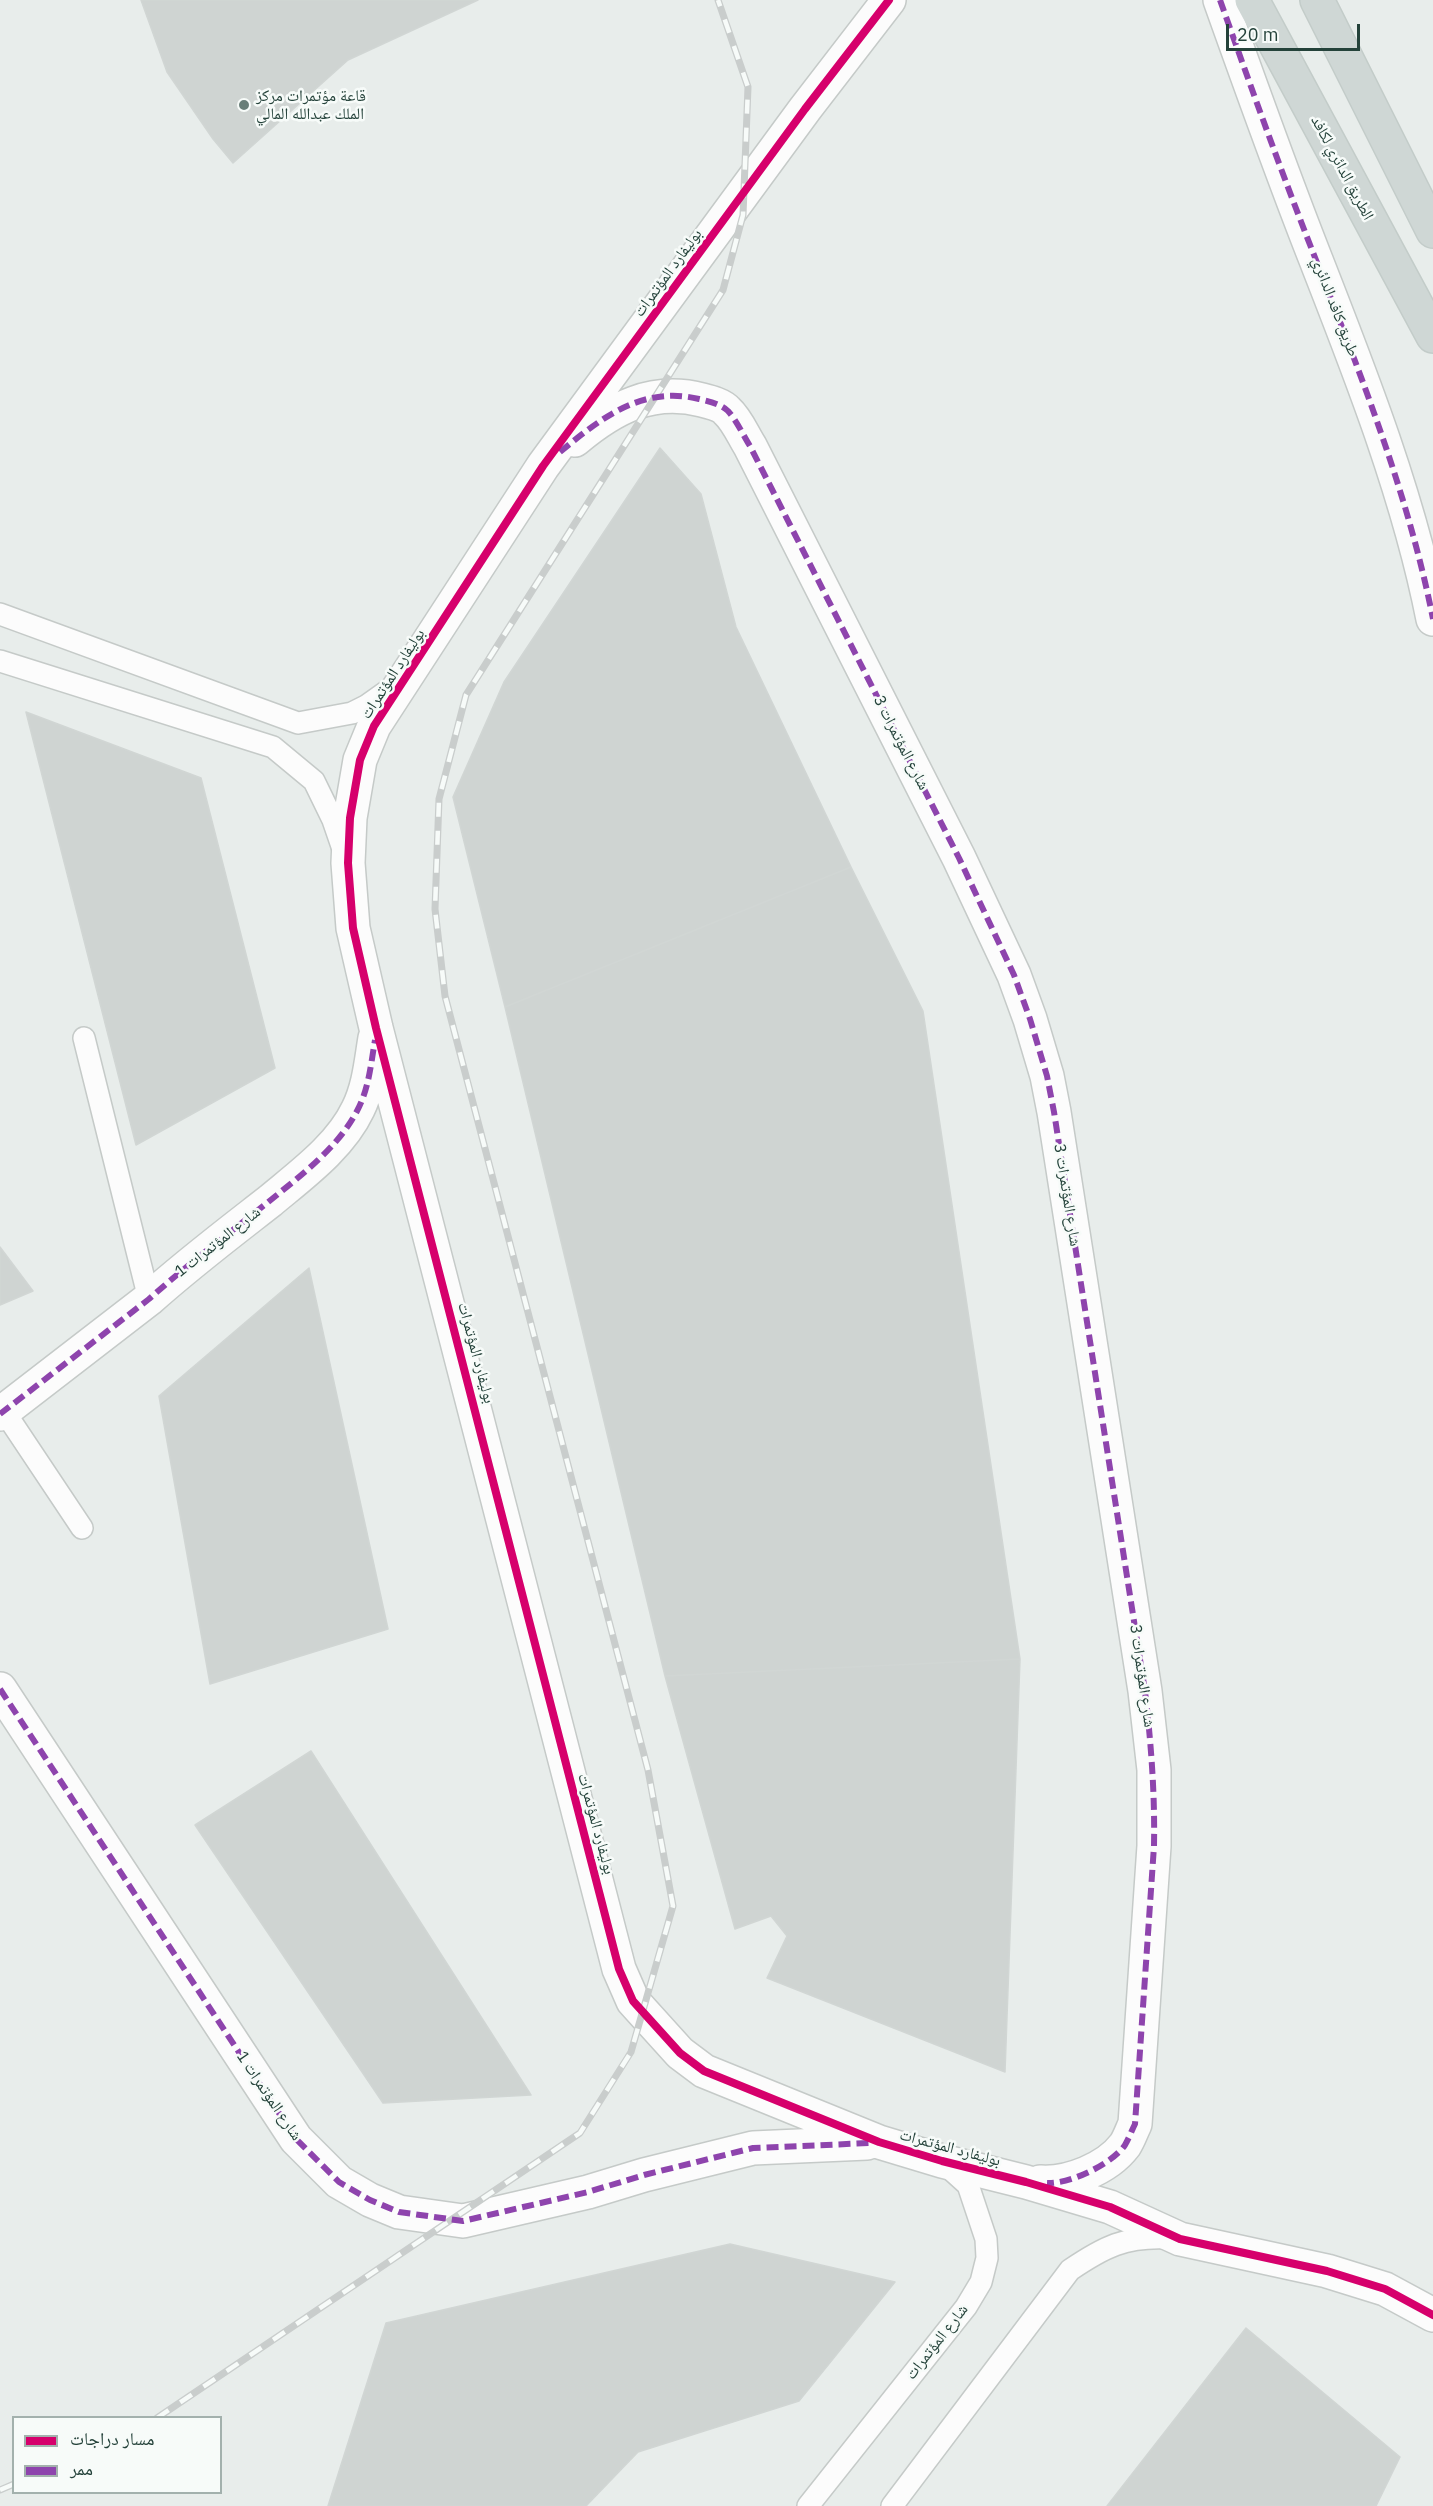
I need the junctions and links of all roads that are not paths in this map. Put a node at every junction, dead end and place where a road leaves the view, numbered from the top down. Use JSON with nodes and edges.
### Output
{"nodes":[{"id":1,"x":889,"y":0,"type":"edge"},
{"id":2,"x":1220,"y":0,"type":"edge"},
{"id":3,"x":1252,"y":0,"type":"edge"},
{"id":4,"x":1317,"y":0,"type":"edge"},
{"id":5,"x":1433,"y":231,"type":"edge"},
{"id":6,"x":1433,"y":336,"type":"edge"},
{"id":7,"x":543,"y":466,"type":"junction"},
{"id":8,"x":0,"y":614,"type":"edge"},
{"id":9,"x":1433,"y":619,"type":"edge"},
{"id":10,"x":0,"y":662,"type":"edge"},
{"id":11,"x":409,"y":673,"type":"junction"},
{"id":12,"x":348,"y":863,"type":"junction"},
{"id":13,"x":376,"y":1028,"type":"junction"},
{"id":14,"x":84,"y":1038,"type":"dead end"},
{"id":15,"x":149,"y":1299,"type":"junction"},
{"id":16,"x":2,"y":1413,"type":"edge"},
{"id":17,"x":82,"y":1528,"type":"dead end"},
{"id":18,"x":0,"y":1689,"type":"edge"},
{"id":19,"x":879,"y":2142,"type":"junction"},
{"id":20,"x":942,"y":2162,"type":"junction"},
{"id":21,"x":1026,"y":2182,"type":"junction"},
{"id":22,"x":1180,"y":2239,"type":"junction"},
{"id":23,"x":1433,"y":2315,"type":"edge"},
{"id":24,"x":808,"y":2506,"type":"edge"},
{"id":25,"x":892,"y":2506,"type":"edge"}],
"edges":[{"from":1,"to":7,"type":"street","name":"بوليفارد المؤتمرات"},
{"from":2,"to":9,"type":"street","name":"طريق كافد الدائري"},
{"from":3,"to":6,"type":"main road","name":"الطريق الدائري لكافد"},
{"from":4,"to":5,"type":"main road"},
{"from":7,"to":11,"type":"street","name":"بوليفارد المؤتمرات"},
{"from":7,"to":21,"type":"street","name":"شارع المؤتمرات 3"},
{"from":8,"to":11,"type":"lane"},
{"from":10,"to":12,"type":"lane"},
{"from":11,"to":12,"type":"street","name":"بوليفارد المؤتمرات"},
{"from":12,"to":13,"type":"street","name":"بوليفارد المؤتمرات"},
{"from":13,"to":15,"type":"street","name":"شارع المؤتمرات 1"},
{"from":13,"to":19,"type":"street","name":"بوليفارد المؤتمرات"},
{"from":14,"to":15,"type":"lane"},
{"from":15,"to":16,"type":"street","name":"شارع المؤتمرات 1"},
{"from":16,"to":17,"type":"lane"},
{"from":18,"to":19,"type":"street","name":"شارع المؤتمرات 1"},
{"from":19,"to":20,"type":"street","name":"بوليفارد المؤتمرات"},
{"from":20,"to":21,"type":"street","name":"بوليفارد المؤتمرات"},
{"from":20,"to":24,"type":"lane","name":"شارع المؤتمرات"},
{"from":21,"to":22,"type":"street","name":"بوليفارد المؤتمرات"},
{"from":22,"to":23,"type":"street","name":"بوليفارد المؤتمرات"},
{"from":22,"to":25,"type":"lane"}]}
